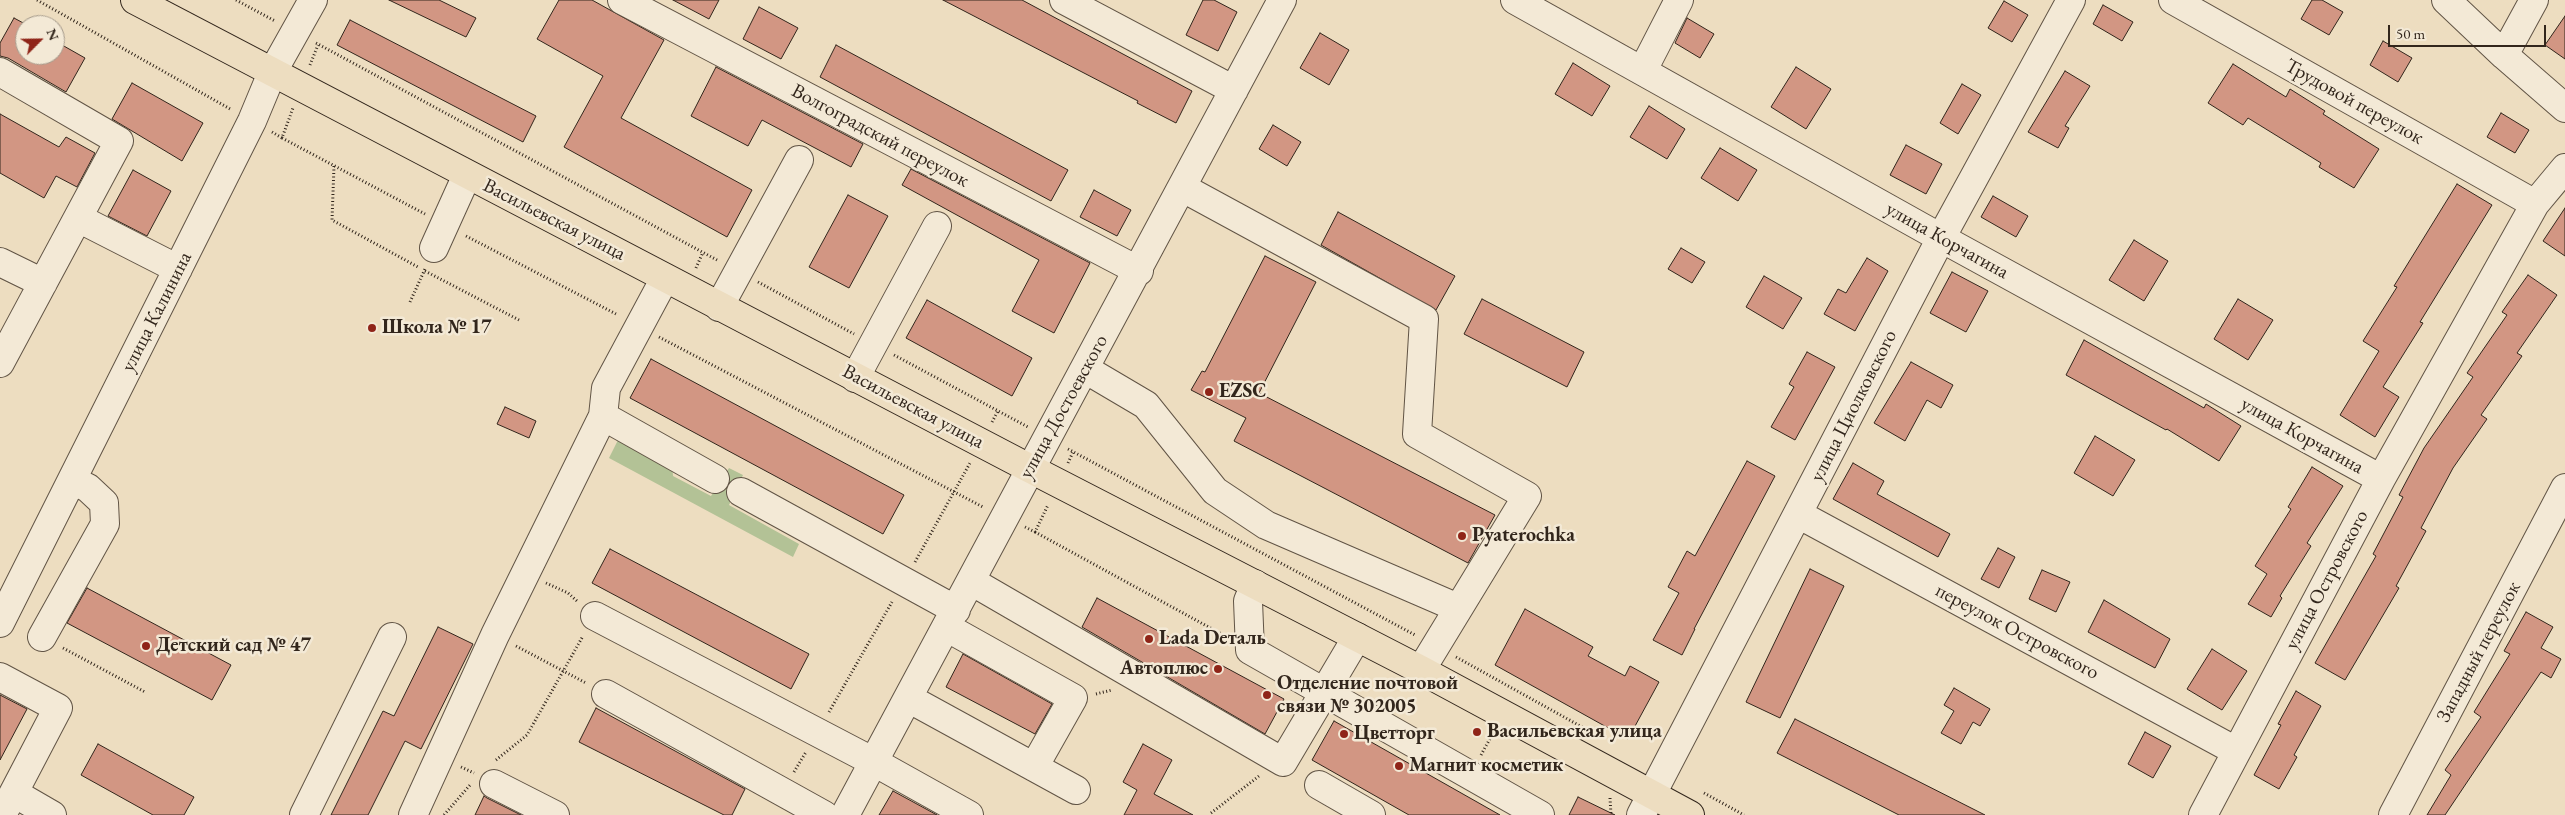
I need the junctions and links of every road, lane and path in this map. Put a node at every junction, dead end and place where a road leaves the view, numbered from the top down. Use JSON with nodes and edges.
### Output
{"nodes":[{"id":1,"x":38,"y":0,"type":"edge"},
{"id":2,"x":135,"y":0,"type":"edge"},
{"id":3,"x":236,"y":0,"type":"edge"},
{"id":4,"x":313,"y":0,"type":"edge"},
{"id":5,"x":622,"y":0,"type":"edge"},
{"id":6,"x":1064,"y":0,"type":"edge"},
{"id":7,"x":1282,"y":0,"type":"edge"},
{"id":8,"x":1679,"y":0,"type":"edge"},
{"id":9,"x":2071,"y":0,"type":"edge"},
{"id":10,"x":2173,"y":0,"type":"edge"},
{"id":11,"x":2446,"y":0,"type":"edge"},
{"id":12,"x":2534,"y":0,"type":"edge"},
{"id":13,"x":1531,"y":4,"type":"edge"},
{"id":14,"x":307,"y":38,"type":"junction"},
{"id":15,"x":2504,"y":55,"type":"junction"},
{"id":16,"x":1643,"y":70,"type":"junction"},
{"id":17,"x":0,"y":72,"type":"edge"},
{"id":18,"x":272,"y":73,"type":"junction"},
{"id":19,"x":300,"y":88,"type":"junction"},
{"id":20,"x":1234,"y":90,"type":"junction"},
{"id":21,"x":2565,"y":108,"type":"edge"},
{"id":22,"x":252,"y":121,"type":"junction"},
{"id":23,"x":282,"y":138,"type":"junction"},
{"id":24,"x":799,"y":160,"type":"dead end"},
{"id":25,"x":334,"y":166,"type":"junction"},
{"id":26,"x":2565,"y":168,"type":"edge"},
{"id":27,"x":467,"y":175,"type":"junction"},
{"id":28,"x":1183,"y":188,"type":"junction"},
{"id":29,"x":2535,"y":204,"type":"junction"},
{"id":30,"x":78,"y":218,"type":"junction"},
{"id":31,"x":937,"y":226,"type":"dead end"},
{"id":32,"x":1941,"y":238,"type":"junction"},
{"id":33,"x":434,"y":248,"type":"junction"},
{"id":34,"x":0,"y":262,"type":"edge"},
{"id":35,"x":178,"y":268,"type":"junction"},
{"id":36,"x":738,"y":271,"type":"junction"},
{"id":37,"x":1139,"y":271,"type":"junction"},
{"id":38,"x":665,"y":278,"type":"junction"},
{"id":39,"x":43,"y":283,"type":"junction"},
{"id":40,"x":410,"y":302,"type":"dead end"},
{"id":41,"x":719,"y":307,"type":"junction"},
{"id":42,"x":519,"y":320,"type":"dead end"},
{"id":43,"x":639,"y":326,"type":"junction"},
{"id":44,"x":873,"y":344,"type":"junction"},
{"id":45,"x":0,"y":364,"type":"edge"},
{"id":46,"x":1085,"y":369,"type":"junction"},
{"id":47,"x":855,"y":378,"type":"junction"},
{"id":48,"x":998,"y":411,"type":"junction"},
{"id":49,"x":603,"y":416,"type":"junction"},
{"id":50,"x":1047,"y":438,"type":"junction"},
{"id":51,"x":981,"y":443,"type":"junction"},
{"id":52,"x":1073,"y":452,"type":"junction"},
{"id":53,"x":1029,"y":468,"type":"junction"},
{"id":54,"x":715,"y":479,"type":"dead end"},
{"id":55,"x":2381,"y":479,"type":"junction"},
{"id":56,"x":72,"y":480,"type":"junction"},
{"id":57,"x":1058,"y":483,"type":"junction"},
{"id":58,"x":2565,"y":488,"type":"edge"},
{"id":59,"x":741,"y":492,"type":"dead end"},
{"id":60,"x":954,"y":492,"type":"junction"},
{"id":61,"x":1798,"y":514,"type":"junction"},
{"id":62,"x":1004,"y":517,"type":"junction"},
{"id":63,"x":1035,"y":532,"type":"junction"},
{"id":64,"x":525,"y":573,"type":"junction"},
{"id":65,"x":904,"y":581,"type":"junction"},
{"id":66,"x":971,"y":581,"type":"junction"},
{"id":67,"x":1255,"y":584,"type":"junction"},
{"id":68,"x":1458,"y":608,"type":"junction"},
{"id":69,"x":595,"y":616,"type":"junction"},
{"id":70,"x":951,"y":618,"type":"junction"},
{"id":71,"x":0,"y":623,"type":"edge"},
{"id":72,"x":496,"y":635,"type":"junction"},
{"id":73,"x":42,"y":637,"type":"joint"},
{"id":74,"x":392,"y":637,"type":"dead end"},
{"id":75,"x":1357,"y":637,"type":"junction"},
{"id":76,"x":1436,"y":646,"type":"junction"},
{"id":77,"x":1250,"y":650,"type":"junction"},
{"id":78,"x":1421,"y":670,"type":"junction"},
{"id":79,"x":563,"y":671,"type":"junction"},
{"id":80,"x":0,"y":677,"type":"edge"},
{"id":81,"x":145,"y":692,"type":"dead end"},
{"id":82,"x":606,"y":694,"type":"joint"},
{"id":83,"x":1323,"y":694,"type":"junction"},
{"id":84,"x":908,"y":698,"type":"junction"},
{"id":85,"x":1495,"y":730,"type":"dead end"},
{"id":86,"x":1587,"y":730,"type":"dead end"},
{"id":87,"x":817,"y":732,"type":"junction"},
{"id":88,"x":2236,"y":751,"type":"junction"},
{"id":89,"x":440,"y":756,"type":"junction"},
{"id":90,"x":1480,"y":756,"type":"dead end"},
{"id":91,"x":874,"y":762,"type":"junction"},
{"id":92,"x":1283,"y":762,"type":"junction"},
{"id":93,"x":1034,"y":767,"type":"junction"},
{"id":94,"x":488,"y":774,"type":"junction"},
{"id":95,"x":1319,"y":785,"type":"dead end"},
{"id":96,"x":1076,"y":790,"type":"dead end"},
{"id":97,"x":783,"y":792,"type":"junction"},
{"id":98,"x":1693,"y":802,"type":"edge"},
{"id":99,"x":8,"y":804,"type":"edge"},
{"id":100,"x":1647,"y":805,"type":"edge"},
{"id":101,"x":1211,"y":813,"type":"dead end"},
{"id":102,"x":52,"y":815,"type":"edge"},
{"id":103,"x":304,"y":815,"type":"edge"},
{"id":104,"x":413,"y":815,"type":"edge"},
{"id":105,"x":444,"y":815,"type":"edge"},
{"id":106,"x":555,"y":815,"type":"edge"},
{"id":107,"x":824,"y":815,"type":"edge"},
{"id":108,"x":845,"y":815,"type":"edge"},
{"id":109,"x":969,"y":815,"type":"edge"},
{"id":110,"x":1372,"y":815,"type":"edge"},
{"id":111,"x":1540,"y":815,"type":"edge"},
{"id":112,"x":1744,"y":815,"type":"edge"},
{"id":113,"x":2203,"y":815,"type":"edge"},
{"id":114,"x":2394,"y":815,"type":"edge"}],
"edges":[{"from":1,"to":22,"type":"path"},
{"from":2,"to":18,"type":"main road","name":"Васильевская улица"},
{"from":3,"to":14,"type":"path"},
{"from":4,"to":14,"type":"street","name":"улица Калинина"},
{"from":5,"to":37,"type":"street","name":"Волгоградский переулок"},
{"from":6,"to":20,"type":"street"},
{"from":7,"to":20,"type":"street","name":"улица Достоевского"},
{"from":8,"to":16,"type":"street"},
{"from":9,"to":32,"type":"street","name":"улица Циолковского"},
{"from":10,"to":29,"type":"street","name":"Трудовой переулок"},
{"from":11,"to":15,"type":"street"},
{"from":12,"to":15,"type":"street"},
{"from":13,"to":16,"type":"street","name":"улица Корчагина"},
{"from":14,"to":18,"type":"street","name":"улица Калинина"},
{"from":14,"to":19,"type":"path"},
{"from":14,"to":36,"type":"path"},
{"from":15,"to":21,"type":"street"},
{"from":16,"to":32,"type":"street","name":"улица Корчагина"},
{"from":17,"to":30,"type":"street"},
{"from":18,"to":19,"type":"main road","name":"Васильевская улица"},
{"from":18,"to":22,"type":"street","name":"улица Калинина"},
{"from":19,"to":23,"type":"path"},
{"from":19,"to":27,"type":"main road","name":"Васильевская улица"},
{"from":20,"to":28,"type":"street","name":"улица Достоевского"},
{"from":22,"to":23,"type":"path"},
{"from":22,"to":35,"type":"street","name":"улица Калинина"},
{"from":23,"to":25,"type":"path"},
{"from":24,"to":36,"type":"street"},
{"from":25,"to":33,"type":"path"},
{"from":25,"to":33,"type":"path"},
{"from":26,"to":29,"type":"street","name":"улица Островского"},
{"from":27,"to":33,"type":"street"},
{"from":27,"to":38,"type":"main road","name":"Васильевская улица"},
{"from":28,"to":37,"type":"street","name":"улица Достоевского"},
{"from":28,"to":68,"type":"street"},
{"from":29,"to":55,"type":"street","name":"улица Островского"},
{"from":30,"to":35,"type":"street"},
{"from":30,"to":39,"type":"street"},
{"from":31,"to":44,"type":"street"},
{"from":32,"to":55,"type":"street","name":"улица Корчагина"},
{"from":32,"to":61,"type":"street","name":"улица Циолковского"},
{"from":33,"to":40,"type":"path"},
{"from":33,"to":42,"type":"path"},
{"from":33,"to":43,"type":"path"},
{"from":34,"to":39,"type":"street"},
{"from":35,"to":56,"type":"street","name":"улица Калинина"},
{"from":36,"to":41,"type":"street"},
{"from":36,"to":44,"type":"path"},
{"from":37,"to":46,"type":"street","name":"улица Достоевского"},
{"from":38,"to":41,"type":"main road","name":"Васильевская улица"},
{"from":38,"to":43,"type":"street"},
{"from":39,"to":45,"type":"street"},
{"from":41,"to":47,"type":"main road","name":"Васильевская улица"},
{"from":43,"to":49,"type":"street"},
{"from":43,"to":60,"type":"path"},
{"from":44,"to":47,"type":"street"},
{"from":44,"to":48,"type":"path"},
{"from":46,"to":50,"type":"street","name":"улица Достоевского"},
{"from":46,"to":68,"type":"street"},
{"from":47,"to":51,"type":"main road","name":"Васильевская улица"},
{"from":48,"to":50,"type":"path"},
{"from":48,"to":51,"type":"path"},
{"from":49,"to":54,"type":"street"},
{"from":49,"to":64,"type":"street"},
{"from":50,"to":52,"type":"path"},
{"from":50,"to":53,"type":"street","name":"улица Достоевского"},
{"from":51,"to":53,"type":"main road","name":"Васильевская улица"},
{"from":51,"to":60,"type":"path"},
{"from":52,"to":57,"type":"path"},
{"from":52,"to":76,"type":"path"},
{"from":53,"to":57,"type":"main road","name":"Васильевская улица"},
{"from":53,"to":62,"type":"street","name":"улица Достоевского"},
{"from":55,"to":88,"type":"street","name":"улица Островского"},
{"from":56,"to":71,"type":"street","name":"улица Калинина"},
{"from":56,"to":73,"type":"street"},
{"from":57,"to":63,"type":"path"},
{"from":57,"to":67,"type":"main road","name":"Васильевская улица"},
{"from":58,"to":114,"type":"street","name":"Западный переулок"},
{"from":59,"to":65,"type":"street"},
{"from":60,"to":62,"type":"path"},
{"from":60,"to":65,"type":"path"},
{"from":61,"to":88,"type":"street","name":"переулок Островского"},
{"from":61,"to":100,"type":"street","name":"улица Циолковского"},
{"from":62,"to":63,"type":"path"},
{"from":62,"to":66,"type":"street","name":"улица Достоевского"},
{"from":63,"to":77,"type":"path"},
{"from":64,"to":69,"type":"path"},
{"from":64,"to":72,"type":"street"},
{"from":65,"to":70,"type":"street"},
{"from":65,"to":87,"type":"path"},
{"from":66,"to":70,"type":"street","name":"улица Достоевского"},
{"from":66,"to":92,"type":"street"},
{"from":67,"to":75,"type":"main road","name":"Васильевская улица"},
{"from":67,"to":77,"type":"street"},
{"from":68,"to":76,"type":"street"},
{"from":69,"to":79,"type":"path"},
{"from":69,"to":87,"type":"street"},
{"from":70,"to":84,"type":"street","name":"улица Достоевского"},
{"from":70,"to":93,"type":"street"},
{"from":72,"to":79,"type":"path"},
{"from":72,"to":89,"type":"street"},
{"from":73,"to":81,"type":"path"},
{"from":74,"to":103,"type":"street"},
{"from":75,"to":78,"type":"main road","name":"Васильевская улица"},
{"from":75,"to":83,"type":"street"},
{"from":76,"to":78,"type":"street"},
{"from":76,"to":86,"type":"path"},
{"from":77,"to":83,"type":"street"},
{"from":78,"to":100,"type":"main road","name":"Васильевская улица"},
{"from":79,"to":82,"type":"path"},
{"from":79,"to":94,"type":"path"},
{"from":80,"to":99,"type":"street"},
{"from":82,"to":97,"type":"street"},
{"from":83,"to":92,"type":"street"},
{"from":83,"to":111,"type":"street"},
{"from":84,"to":91,"type":"street","name":"улица Достоевского"},
{"from":84,"to":93,"type":"street"},
{"from":85,"to":90,"type":"path"},
{"from":87,"to":91,"type":"street"},
{"from":87,"to":97,"type":"path"},
{"from":88,"to":113,"type":"street","name":"улица Островского"},
{"from":89,"to":94,"type":"path"},
{"from":89,"to":104,"type":"street"},
{"from":91,"to":108,"type":"street","name":"улица Достоевского"},
{"from":91,"to":109,"type":"street"},
{"from":92,"to":101,"type":"path"},
{"from":93,"to":96,"type":"street"},
{"from":94,"to":105,"type":"path"},
{"from":94,"to":106,"type":"street"},
{"from":95,"to":110,"type":"street"},
{"from":97,"to":107,"type":"street"},
{"from":98,"to":100,"type":"main road","name":"Васильевская улица"},
{"from":98,"to":112,"type":"path"},
{"from":99,"to":102,"type":"street"}]}
